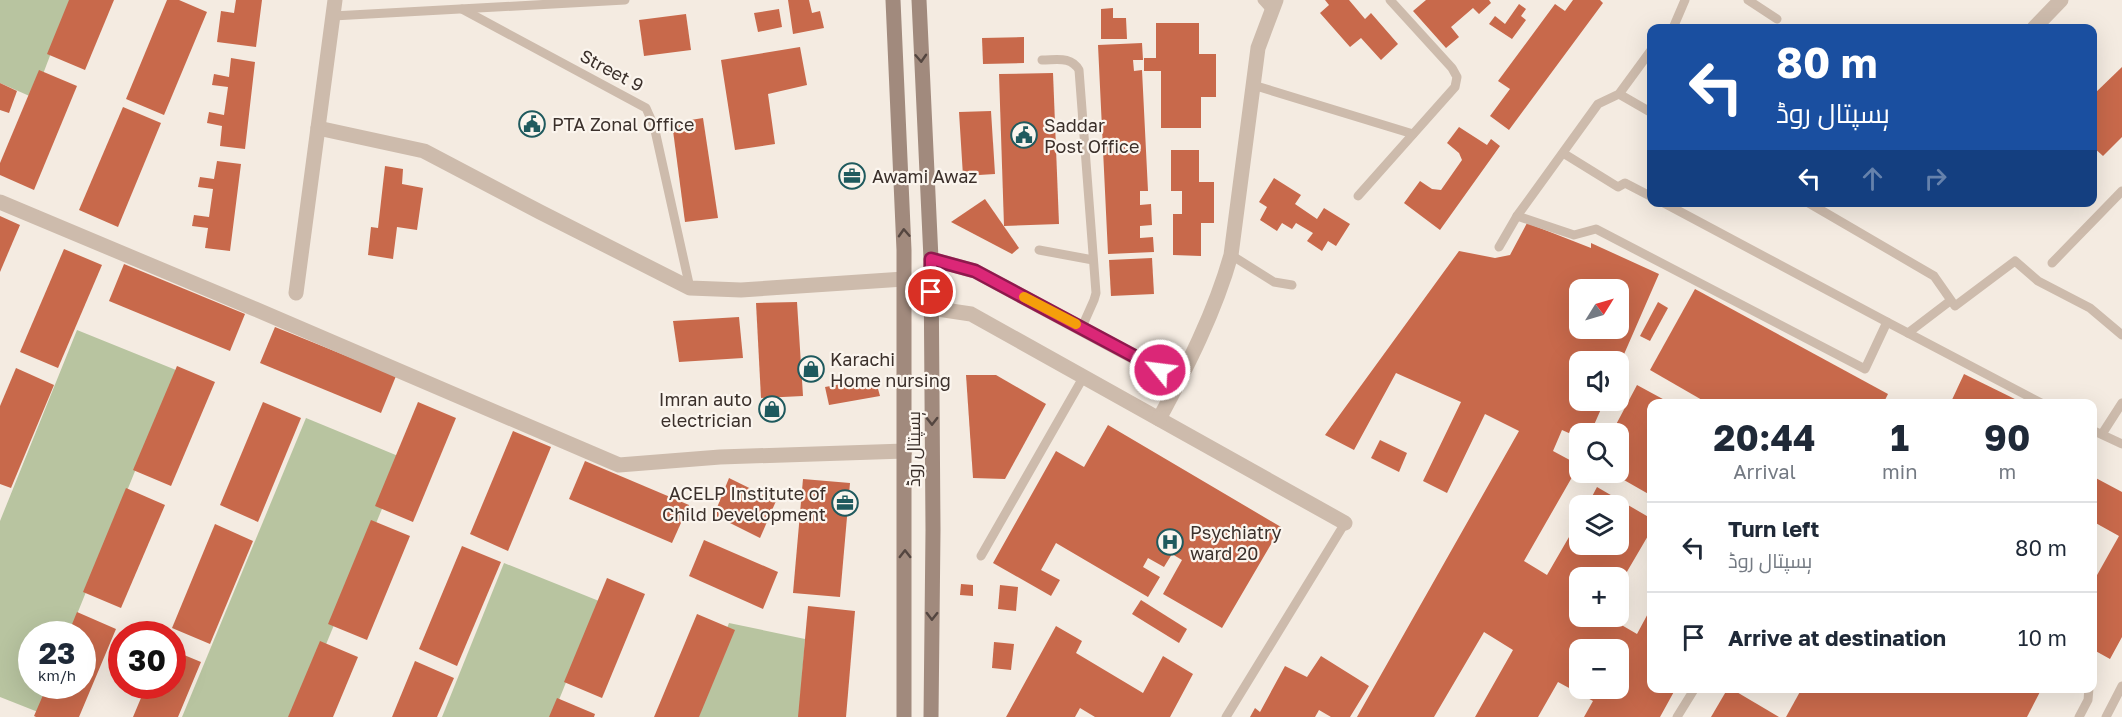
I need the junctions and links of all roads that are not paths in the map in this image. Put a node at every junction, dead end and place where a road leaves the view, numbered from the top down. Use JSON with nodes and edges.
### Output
{"nodes":[{"id":1,"x":335,"y":0,"type":"edge"},
{"id":2,"x":624,"y":0,"type":"edge"},
{"id":3,"x":893,"y":0,"type":"edge"},
{"id":4,"x":919,"y":0,"type":"edge"},
{"id":5,"x":1389,"y":0,"type":"edge"},
{"id":6,"x":1685,"y":0,"type":"edge"},
{"id":7,"x":1748,"y":0,"type":"edge"},
{"id":8,"x":2061,"y":0,"type":"edge"},
{"id":9,"x":1270,"y":3,"type":"edge"},
{"id":10,"x":462,"y":9,"type":"junction"},
{"id":11,"x":333,"y":16,"type":"junction"},
{"id":12,"x":1777,"y":19,"type":"dead end"},
{"id":13,"x":1675,"y":24,"type":"edge"},
{"id":14,"x":2038,"y":24,"type":"edge"},
{"id":15,"x":1647,"y":56,"type":"edge"},
{"id":16,"x":1042,"y":60,"type":"dead end"},
{"id":17,"x":1253,"y":85,"type":"junction"},
{"id":18,"x":1619,"y":94,"type":"junction"},
{"id":19,"x":1647,"y":110,"type":"edge"},
{"id":20,"x":318,"y":128,"type":"junction"},
{"id":21,"x":1413,"y":134,"type":"junction"},
{"id":22,"x":1563,"y":153,"type":"junction"},
{"id":23,"x":2122,"y":190,"type":"edge"},
{"id":24,"x":1647,"y":194,"type":"edge"},
{"id":25,"x":1358,"y":196,"type":"dead end"},
{"id":26,"x":0,"y":202,"type":"edge"},
{"id":27,"x":1671,"y":207,"type":"edge"},
{"id":28,"x":1816,"y":207,"type":"edge"},
{"id":29,"x":1517,"y":216,"type":"junction"},
{"id":30,"x":1498,"y":247,"type":"dead end"},
{"id":31,"x":1038,"y":250,"type":"dead end"},
{"id":32,"x":1231,"y":255,"type":"junction"},
{"id":33,"x":931,"y":259,"type":"junction"},
{"id":34,"x":1093,"y":260,"type":"junction"},
{"id":35,"x":2052,"y":263,"type":"dead end"},
{"id":36,"x":904,"y":279,"type":"junction"},
{"id":37,"x":1292,"y":285,"type":"dead end"},
{"id":38,"x":690,"y":288,"type":"junction"},
{"id":39,"x":296,"y":293,"type":"dead end"},
{"id":40,"x":1950,"y":302,"type":"junction"},
{"id":41,"x":931,"y":308,"type":"junction"},
{"id":42,"x":1887,"y":322,"type":"junction"},
{"id":43,"x":1082,"y":327,"type":"junction"},
{"id":44,"x":1908,"y":333,"type":"junction"},
{"id":45,"x":2122,"y":335,"type":"edge"},
{"id":46,"x":1084,"y":376,"type":"junction"},
{"id":47,"x":1179,"y":381,"type":"junction"},
{"id":48,"x":2033,"y":399,"type":"edge"},
{"id":49,"x":2122,"y":403,"type":"edge"},
{"id":50,"x":1159,"y":419,"type":"junction"},
{"id":51,"x":2097,"y":432,"type":"edge"},
{"id":52,"x":2122,"y":444,"type":"edge"},
{"id":53,"x":905,"y":451,"type":"junction"},
{"id":54,"x":1345,"y":523,"type":"joint"},
{"id":55,"x":981,"y":556,"type":"dead end"},
{"id":56,"x":2122,"y":686,"type":"edge"},
{"id":57,"x":1692,"y":693,"type":"edge"},
{"id":58,"x":2089,"y":693,"type":"edge"},
{"id":59,"x":904,"y":717,"type":"edge"},
{"id":60,"x":931,"y":717,"type":"edge"},
{"id":61,"x":1226,"y":717,"type":"edge"},
{"id":62,"x":1677,"y":717,"type":"edge"},
{"id":63,"x":2079,"y":717,"type":"edge"},
{"id":64,"x":2106,"y":717,"type":"edge"}],
"edges":[{"from":1,"to":11,"type":"street"},
{"from":2,"to":10,"type":"lane"},
{"from":36,"to":3,"type":"main road","name":"ہسپتال روڈ","one_way":true},
{"from":4,"to":33,"type":"main road","name":"ہسپتال روڈ","one_way":true},
{"from":5,"to":21,"type":"lane"},
{"from":6,"to":13,"type":"lane"},
{"from":7,"to":12,"type":"lane"},
{"from":8,"to":14,"type":"street"},
{"from":9,"to":17,"type":"street"},
{"from":10,"to":11,"type":"lane"},
{"from":10,"to":38,"type":"lane","name":"Street 9"},
{"from":11,"to":20,"type":"street"},
{"from":15,"to":18,"type":"lane"},
{"from":16,"to":34,"type":"lane"},
{"from":17,"to":21,"type":"lane"},
{"from":17,"to":32,"type":"street"},
{"from":18,"to":19,"type":"lane"},
{"from":18,"to":22,"type":"lane"},
{"from":20,"to":38,"type":"street"},
{"from":20,"to":39,"type":"street"},
{"from":21,"to":25,"type":"lane"},
{"from":22,"to":24,"type":"lane"},
{"from":22,"to":29,"type":"lane"},
{"from":23,"to":35,"type":"lane"},
{"from":26,"to":53,"type":"street"},
{"from":27,"to":42,"type":"lane"},
{"from":28,"to":40,"type":"lane"},
{"from":29,"to":30,"type":"lane"},
{"from":29,"to":42,"type":"lane"},
{"from":31,"to":34,"type":"lane"},
{"from":32,"to":37,"type":"lane"},
{"from":32,"to":47,"type":"street"},
{"from":33,"to":41,"type":"main road","name":"ہسپتال روڈ"},
{"from":33,"to":43,"type":"street"},
{"from":34,"to":43,"type":"lane"},
{"from":36,"to":38,"type":"street"},
{"from":36,"to":53,"type":"main road","name":"ہسپتال روڈ"},
{"from":40,"to":44,"type":"lane"},
{"from":40,"to":45,"type":"lane"},
{"from":41,"to":46,"type":"street"},
{"from":41,"to":60,"type":"main road","name":"ہسپتال روڈ","one_way":true},
{"from":42,"to":44,"type":"lane"},
{"from":43,"to":47,"type":"street"},
{"from":44,"to":48,"type":"lane"},
{"from":46,"to":50,"type":"street"},
{"from":46,"to":55,"type":"lane"},
{"from":47,"to":50,"type":"street"},
{"from":49,"to":51,"type":"lane"},
{"from":50,"to":54,"type":"street"},
{"from":51,"to":52,"type":"lane"},
{"from":59,"to":53,"type":"main road","name":"ہسپتال روڈ","one_way":true},
{"from":54,"to":61,"type":"lane"},
{"from":56,"to":64,"type":"lane"},
{"from":57,"to":62,"type":"lane"},
{"from":58,"to":63,"type":"lane"}]}
